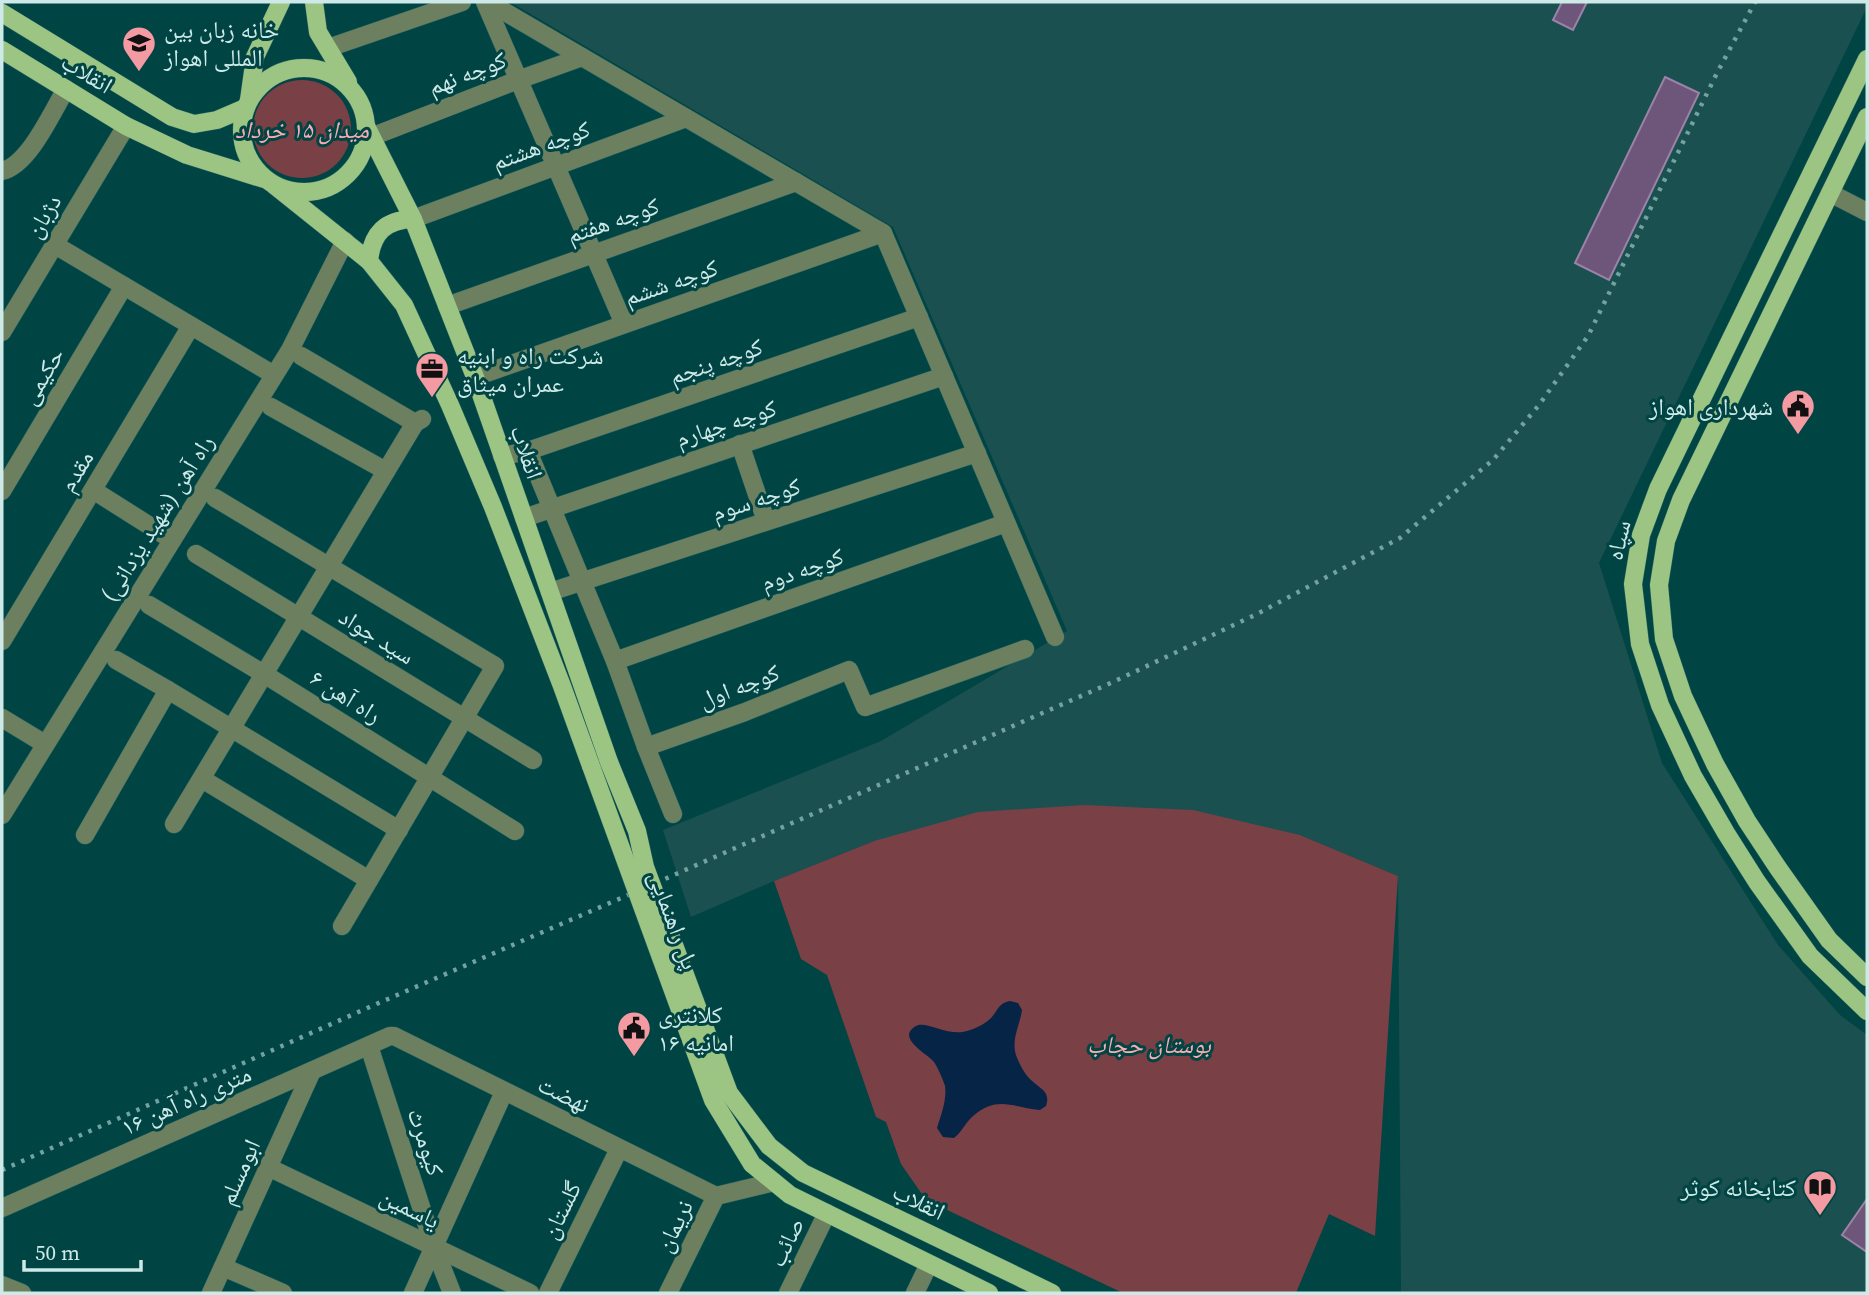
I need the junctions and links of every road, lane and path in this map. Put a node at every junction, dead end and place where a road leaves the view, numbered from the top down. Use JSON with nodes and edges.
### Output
{"nodes":[{"id":1,"x":279,"y":2,"type":"edge"},
{"id":2,"x":314,"y":2,"type":"edge"},
{"id":3,"x":462,"y":2,"type":"edge"},
{"id":4,"x":486,"y":2,"type":"edge"},
{"id":5,"x":2,"y":13,"type":"edge"},
{"id":6,"x":328,"y":48,"type":"junction"},
{"id":7,"x":2,"y":50,"type":"edge"},
{"id":8,"x":582,"y":57,"type":"junction"},
{"id":9,"x":1867,"y":59,"type":"edge"},
{"id":10,"x":518,"y":80,"type":"junction"},
{"id":11,"x":66,"y":89,"type":"junction"},
{"id":12,"x":357,"y":97,"type":"junction"},
{"id":13,"x":247,"y":104,"type":"junction"},
{"id":14,"x":1867,"y":117,"type":"edge"},
{"id":15,"x":686,"y":118,"type":"junction"},
{"id":16,"x":126,"y":126,"type":"junction"},
{"id":17,"x":368,"y":132,"type":"junction"},
{"id":18,"x":556,"y":166,"type":"junction"},
{"id":19,"x":2,"y":171,"type":"edge"},
{"id":20,"x":270,"y":182,"type":"junction"},
{"id":21,"x":796,"y":182,"type":"junction"},
{"id":22,"x":1830,"y":193,"type":"junction"},
{"id":23,"x":1867,"y":212,"type":"edge"},
{"id":24,"x":413,"y":219,"type":"junction"},
{"id":25,"x":883,"y":233,"type":"junction"},
{"id":26,"x":345,"y":241,"type":"junction"},
{"id":27,"x":55,"y":245,"type":"junction"},
{"id":28,"x":593,"y":253,"type":"junction"},
{"id":29,"x":369,"y":261,"type":"junction"},
{"id":30,"x":124,"y":286,"type":"junction"},
{"id":31,"x":447,"y":306,"type":"junction"},
{"id":32,"x":919,"y":317,"type":"junction"},
{"id":33,"x":624,"y":324,"type":"junction"},
{"id":34,"x":191,"y":326,"type":"junction"},
{"id":35,"x":2,"y":332,"type":"edge"},
{"id":36,"x":301,"y":356,"type":"dead end"},
{"id":37,"x":274,"y":375,"type":"junction"},
{"id":38,"x":944,"y":376,"type":"junction"},
{"id":39,"x":475,"y":377,"type":"junction"},
{"id":40,"x":271,"y":407,"type":"dead end"},
{"id":41,"x":740,"y":444,"type":"junction"},
{"id":42,"x":528,"y":451,"type":"junction"},
{"id":43,"x":977,"y":453,"type":"junction"},
{"id":44,"x":502,"y":456,"type":"junction"},
{"id":45,"x":386,"y":471,"type":"junction"},
{"id":46,"x":93,"y":490,"type":"junction"},
{"id":47,"x":2,"y":491,"type":"edge"},
{"id":48,"x":215,"y":498,"type":"dead end"},
{"id":49,"x":551,"y":507,"type":"junction"},
{"id":50,"x":524,"y":517,"type":"junction"},
{"id":51,"x":766,"y":521,"type":"junction"},
{"id":52,"x":1006,"y":523,"type":"junction"},
{"id":53,"x":172,"y":540,"type":"junction"},
{"id":54,"x":196,"y":554,"type":"dead end"},
{"id":55,"x":329,"y":566,"type":"junction"},
{"id":56,"x":583,"y":581,"type":"junction"},
{"id":57,"x":550,"y":592,"type":"junction"},
{"id":58,"x":149,"y":605,"type":"dead end"},
{"id":59,"x":299,"y":617,"type":"junction"},
{"id":60,"x":1055,"y":637,"type":"dead end"},
{"id":61,"x":2,"y":641,"type":"edge"},
{"id":62,"x":1025,"y":649,"type":"dead end"},
{"id":63,"x":116,"y":660,"type":"dead end"},
{"id":64,"x":615,"y":661,"type":"junction"},
{"id":65,"x":264,"y":674,"type":"junction"},
{"id":66,"x":168,"y":690,"type":"junction"},
{"id":67,"x":2,"y":718,"type":"edge"},
{"id":68,"x":464,"y":719,"type":"junction"},
{"id":69,"x":232,"y":729,"type":"junction"},
{"id":70,"x":45,"y":744,"type":"junction"},
{"id":71,"x":646,"y":747,"type":"junction"},
{"id":72,"x":533,"y":761,"type":"dead end"},
{"id":73,"x":600,"y":764,"type":"junction"},
{"id":74,"x":430,"y":777,"type":"junction"},
{"id":75,"x":202,"y":779,"type":"junction"},
{"id":76,"x":673,"y":814,"type":"dead end"},
{"id":77,"x":2,"y":815,"type":"edge"},
{"id":78,"x":174,"y":824,"type":"dead end"},
{"id":79,"x":399,"y":830,"type":"junction"},
{"id":80,"x":515,"y":831,"type":"dead end"},
{"id":81,"x":85,"y":835,"type":"dead end"},
{"id":82,"x":369,"y":880,"type":"junction"},
{"id":83,"x":342,"y":926,"type":"dead end"},
{"id":84,"x":1867,"y":977,"type":"edge"},
{"id":85,"x":1867,"y":1012,"type":"edge"},
{"id":86,"x":390,"y":1036,"type":"joint"},
{"id":87,"x":369,"y":1046,"type":"junction"},
{"id":88,"x":312,"y":1071,"type":"junction"},
{"id":89,"x":504,"y":1092,"type":"junction"},
{"id":90,"x":769,"y":1146,"type":"joint"},
{"id":91,"x":618,"y":1149,"type":"junction"},
{"id":92,"x":268,"y":1167,"type":"junction"},
{"id":93,"x":774,"y":1182,"type":"junction"},
{"id":94,"x":716,"y":1196,"type":"junction"},
{"id":95,"x":2,"y":1208,"type":"edge"},
{"id":96,"x":827,"y":1213,"type":"junction"},
{"id":97,"x":434,"y":1247,"type":"junction"},
{"id":98,"x":929,"y":1264,"type":"junction"},
{"id":99,"x":223,"y":1267,"type":"junction"},
{"id":100,"x":2,"y":1285,"type":"edge"},
{"id":101,"x":22,"y":1293,"type":"edge"},
{"id":102,"x":211,"y":1293,"type":"edge"},
{"id":103,"x":283,"y":1293,"type":"edge"},
{"id":104,"x":413,"y":1293,"type":"edge"},
{"id":105,"x":452,"y":1293,"type":"edge"},
{"id":106,"x":530,"y":1293,"type":"edge"},
{"id":107,"x":548,"y":1293,"type":"edge"},
{"id":108,"x":668,"y":1293,"type":"edge"},
{"id":109,"x":788,"y":1293,"type":"edge"},
{"id":110,"x":915,"y":1293,"type":"edge"},
{"id":111,"x":989,"y":1293,"type":"edge"},
{"id":112,"x":1052,"y":1293,"type":"edge"}],
"edges":[{"from":1,"to":13,"type":"main road"},
{"from":2,"to":6,"type":"main road"},
{"from":3,"to":6,"type":"street"},
{"from":4,"to":8,"type":"street"},
{"from":4,"to":10,"type":"street"},
{"from":5,"to":13,"type":"main road","name":"انقلاب"},
{"from":6,"to":12,"type":"main road"},
{"from":7,"to":11,"type":"main road","name":"انقلاب"},
{"from":8,"to":10,"type":"street","name":"کوچه نهم"},
{"from":8,"to":15,"type":"street"},
{"from":9,"to":85,"type":"main road","name":"سپاه"},
{"from":10,"to":17,"type":"street","name":"کوچه نهم"},
{"from":10,"to":18,"type":"street"},
{"from":11,"to":16,"type":"main road","name":"انقلاب"},
{"from":11,"to":19,"type":"street"},
{"from":12,"to":13,"type":"main road"},
{"from":12,"to":17,"type":"main road"},
{"from":13,"to":20,"type":"main road"},
{"from":14,"to":22,"type":"main road","name":"سپاه"},
{"from":15,"to":18,"type":"street","name":"کوچه هشتم"},
{"from":15,"to":21,"type":"street"},
{"from":16,"to":20,"type":"main road","name":"انقلاب"},
{"from":16,"to":27,"type":"street","name":"دژبان"},
{"from":17,"to":20,"type":"main road"},
{"from":17,"to":24,"type":"main road","name":"انقلاب"},
{"from":18,"to":24,"type":"street","name":"کوچه هشتم"},
{"from":18,"to":28,"type":"street"},
{"from":20,"to":26,"type":"main road","name":"انقلاب"},
{"from":21,"to":25,"type":"street"},
{"from":21,"to":28,"type":"street","name":"کوچه هفتم"},
{"from":22,"to":23,"type":"street"},
{"from":22,"to":84,"type":"main road","name":"سپاه"},
{"from":24,"to":29,"type":"main road"},
{"from":24,"to":31,"type":"main road","name":"انقلاب"},
{"from":25,"to":32,"type":"street"},
{"from":25,"to":33,"type":"street","name":"کوچه ششم"},
{"from":26,"to":29,"type":"main road","name":"انقلاب"},
{"from":26,"to":37,"type":"street","name":"راه آهن (شهید یزدانی)"},
{"from":27,"to":30,"type":"street"},
{"from":27,"to":35,"type":"street","name":"دژبان"},
{"from":28,"to":31,"type":"street","name":"کوچه هفتم"},
{"from":28,"to":33,"type":"street"},
{"from":29,"to":73,"type":"main road","name":"انقلاب"},
{"from":30,"to":34,"type":"street"},
{"from":30,"to":47,"type":"street","name":"حکیمی"},
{"from":31,"to":39,"type":"main road","name":"انقلاب"},
{"from":32,"to":38,"type":"street"},
{"from":32,"to":42,"type":"street","name":"کوچه پنجم"},
{"from":33,"to":39,"type":"street","name":"کوچه ششم"},
{"from":34,"to":37,"type":"street"},
{"from":34,"to":46,"type":"street","name":"مقدم"},
{"from":36,"to":45,"type":"street"},
{"from":37,"to":53,"type":"street","name":"راه آهن (شهید یزدانی)"},
{"from":38,"to":41,"type":"street","name":"کوچه چهارم"},
{"from":38,"to":43,"type":"street"},
{"from":39,"to":44,"type":"main road","name":"انقلاب"},
{"from":40,"to":45,"type":"street"},
{"from":41,"to":49,"type":"street","name":"کوچه چهارم"},
{"from":41,"to":51,"type":"street"},
{"from":42,"to":44,"type":"street","name":"کوچه پنجم"},
{"from":42,"to":49,"type":"street"},
{"from":43,"to":51,"type":"street","name":"کوچه سوم"},
{"from":43,"to":52,"type":"street"},
{"from":44,"to":50,"type":"main road","name":"انقلاب"},
{"from":45,"to":55,"type":"street"},
{"from":46,"to":53,"type":"street"},
{"from":46,"to":61,"type":"street","name":"مقدم"},
{"from":48,"to":55,"type":"street"},
{"from":49,"to":50,"type":"street","name":"کوچه چهارم"},
{"from":49,"to":56,"type":"street"},
{"from":50,"to":57,"type":"main road","name":"انقلاب"},
{"from":51,"to":56,"type":"street","name":"کوچه سوم"},
{"from":52,"to":60,"type":"street"},
{"from":52,"to":64,"type":"street","name":"کوچه دوم"},
{"from":53,"to":70,"type":"street","name":"راه آهن (شهید یزدانی)"},
{"from":54,"to":59,"type":"street","name":"سید جواد"},
{"from":55,"to":59,"type":"street"},
{"from":55,"to":68,"type":"street"},
{"from":56,"to":57,"type":"street","name":"کوچه سوم"},
{"from":56,"to":64,"type":"street"},
{"from":57,"to":73,"type":"main road","name":"انقلاب"},
{"from":58,"to":65,"type":"street","name":"راه آهن ۶"},
{"from":59,"to":65,"type":"street"},
{"from":59,"to":68,"type":"street","name":"سید جواد"},
{"from":62,"to":71,"type":"street","name":"کوچه اول"},
{"from":63,"to":66,"type":"street"},
{"from":64,"to":71,"type":"street"},
{"from":65,"to":69,"type":"street"},
{"from":65,"to":74,"type":"street","name":"راه آهن ۶"},
{"from":66,"to":69,"type":"street"},
{"from":66,"to":81,"type":"street"},
{"from":67,"to":70,"type":"street"},
{"from":68,"to":72,"type":"street","name":"سید جواد"},
{"from":68,"to":74,"type":"street"},
{"from":69,"to":75,"type":"street"},
{"from":69,"to":79,"type":"street"},
{"from":70,"to":77,"type":"street","name":"راه آهن (شهید یزدانی)"},
{"from":71,"to":76,"type":"street"},
{"from":73,"to":90,"type":"main road","name":"پل راهنمایی","bridge":true},
{"from":73,"to":93,"type":"main road","name":"پل راهنمایی","bridge":true},
{"from":74,"to":79,"type":"street"},
{"from":74,"to":80,"type":"street","name":"راه آهن ۶"},
{"from":75,"to":78,"type":"street"},
{"from":75,"to":82,"type":"street"},
{"from":79,"to":82,"type":"street"},
{"from":82,"to":83,"type":"street"},
{"from":86,"to":87,"type":"street","name":"۱۶ متری راه آهن"},
{"from":86,"to":89,"type":"street","name":"نهضت"},
{"from":87,"to":88,"type":"street","name":"۱۶ متری راه آهن"},
{"from":87,"to":97,"type":"street","name":"کیومرث"},
{"from":88,"to":92,"type":"street","name":"ابومسلم"},
{"from":88,"to":95,"type":"street","name":"۱۶ متری راه آهن"},
{"from":89,"to":91,"type":"street","name":"نهضت"},
{"from":89,"to":97,"type":"street"},
{"from":90,"to":112,"type":"main road","name":"انقلاب"},
{"from":91,"to":94,"type":"street","name":"نهضت"},
{"from":91,"to":107,"type":"street","name":"گلستان"},
{"from":92,"to":97,"type":"street","name":"یاسمین"},
{"from":92,"to":99,"type":"street","name":"ابومسلم"},
{"from":93,"to":94,"type":"street","name":"نریمان"},
{"from":93,"to":96,"type":"main road"},
{"from":94,"to":108,"type":"street","name":"نریمان"},
{"from":96,"to":98,"type":"main road"},
{"from":96,"to":109,"type":"street","name":"صائب"},
{"from":97,"to":104,"type":"street"},
{"from":97,"to":105,"type":"street","name":"کیومرث"},
{"from":97,"to":106,"type":"street","name":"یاسمین"},
{"from":98,"to":110,"type":"street"},
{"from":98,"to":111,"type":"main road"},
{"from":99,"to":102,"type":"street","name":"ابومسلم"},
{"from":99,"to":103,"type":"street"},
{"from":100,"to":101,"type":"street"}]}
